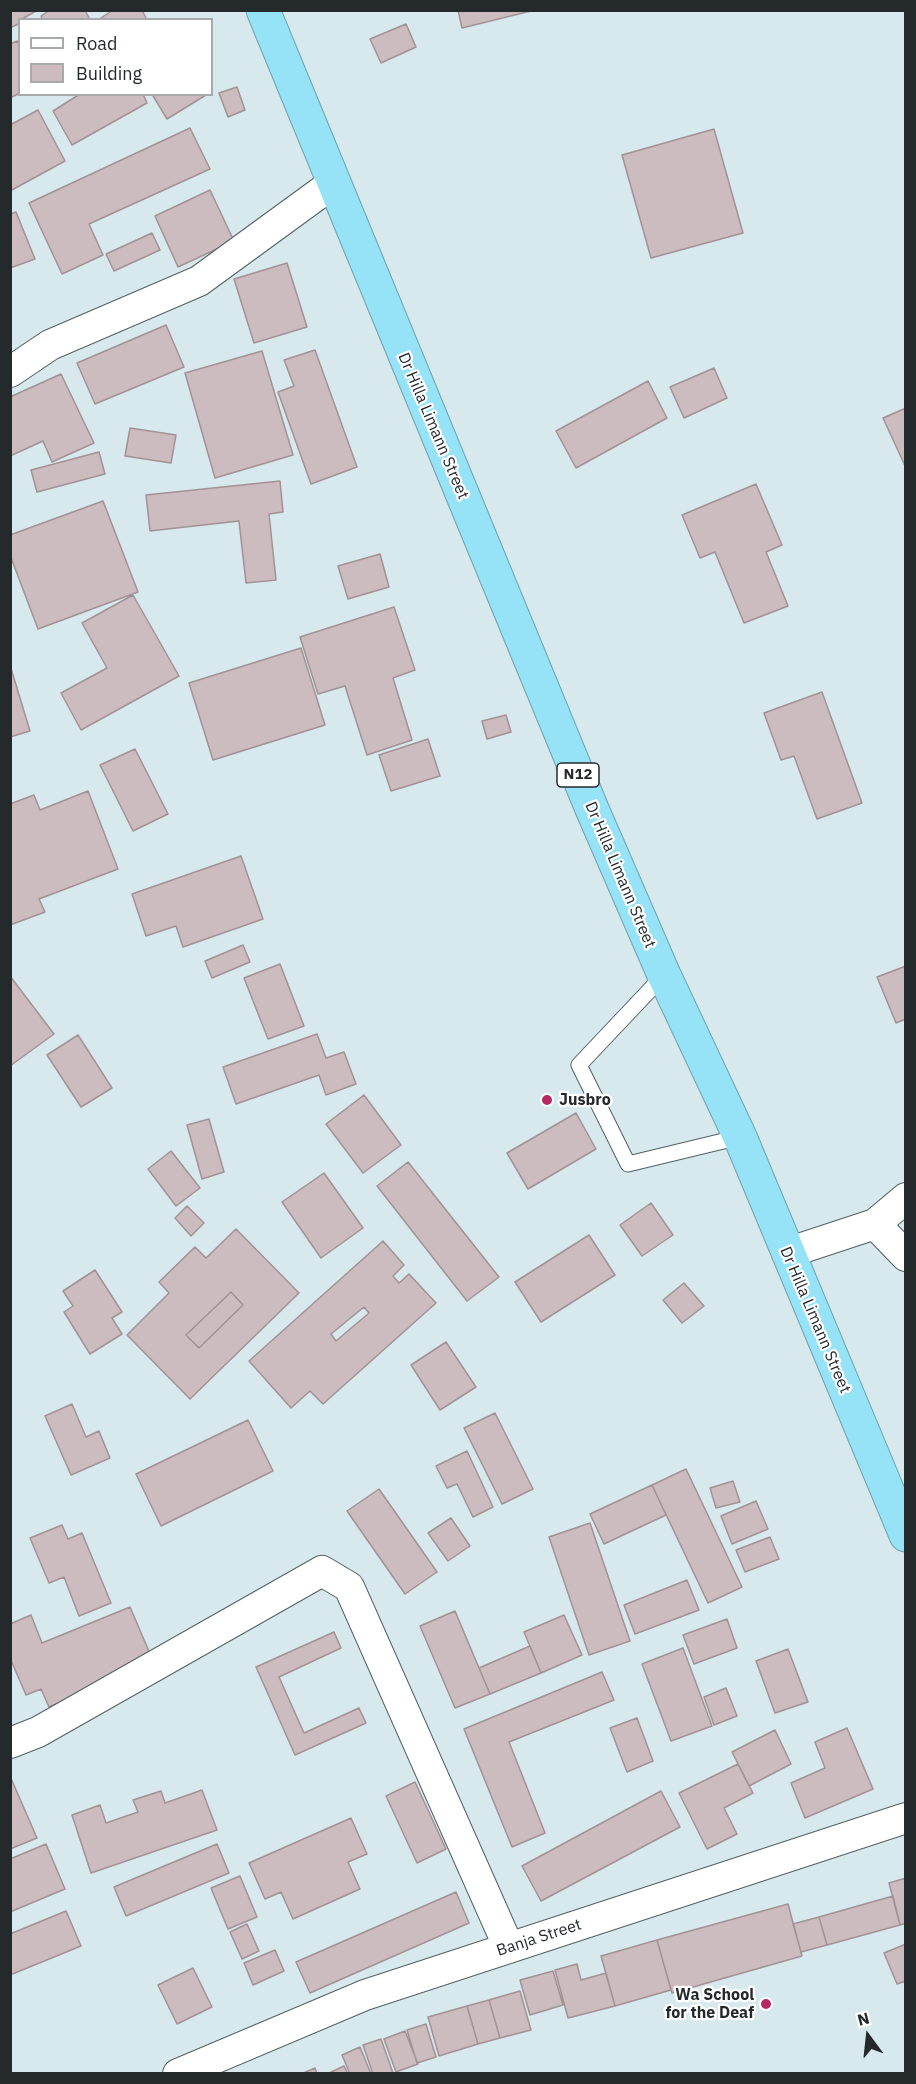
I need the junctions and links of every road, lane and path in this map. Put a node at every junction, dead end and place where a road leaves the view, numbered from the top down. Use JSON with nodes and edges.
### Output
{"nodes":[{"id":1,"x":263,"y":10,"type":"edge"},
{"id":2,"x":332,"y":184,"type":"junction"},
{"id":3,"x":10,"y":372,"type":"edge"},
{"id":4,"x":664,"y":975,"type":"junction"},
{"id":5,"x":740,"y":1137,"type":"junction"},
{"id":6,"x":906,"y":1198,"type":"edge"},
{"id":7,"x":875,"y":1224,"type":"junction"},
{"id":8,"x":787,"y":1253,"type":"junction"},
{"id":9,"x":906,"y":1256,"type":"edge"},
{"id":10,"x":906,"y":1535,"type":"edge"},
{"id":11,"x":10,"y":1743,"type":"edge"},
{"id":12,"x":906,"y":1818,"type":"edge"},
{"id":13,"x":509,"y":1948,"type":"junction"},
{"id":14,"x":178,"y":2073,"type":"edge"}],
"edges":[{"from":1,"to":2,"type":"highway","name":"Dr Hilla Limann Street","number":"N12"},
{"from":2,"to":3,"type":"street"},
{"from":2,"to":4,"type":"highway","name":"Dr Hilla Limann Street","number":"N12"},
{"from":4,"to":5,"type":"highway","name":"Dr Hilla Limann Street","number":"N12"},
{"from":4,"to":5,"type":"lane"},
{"from":5,"to":8,"type":"highway","name":"Dr Hilla Limann Street","number":"N12"},
{"from":6,"to":7,"type":"street"},
{"from":7,"to":8,"type":"street"},
{"from":7,"to":9,"type":"street"},
{"from":8,"to":10,"type":"highway","name":"Dr Hilla Limann Street","number":"N12"},
{"from":11,"to":13,"type":"street"},
{"from":12,"to":13,"type":"street","name":"Banja Street"},
{"from":13,"to":14,"type":"street","name":"Banja Street"}]}
